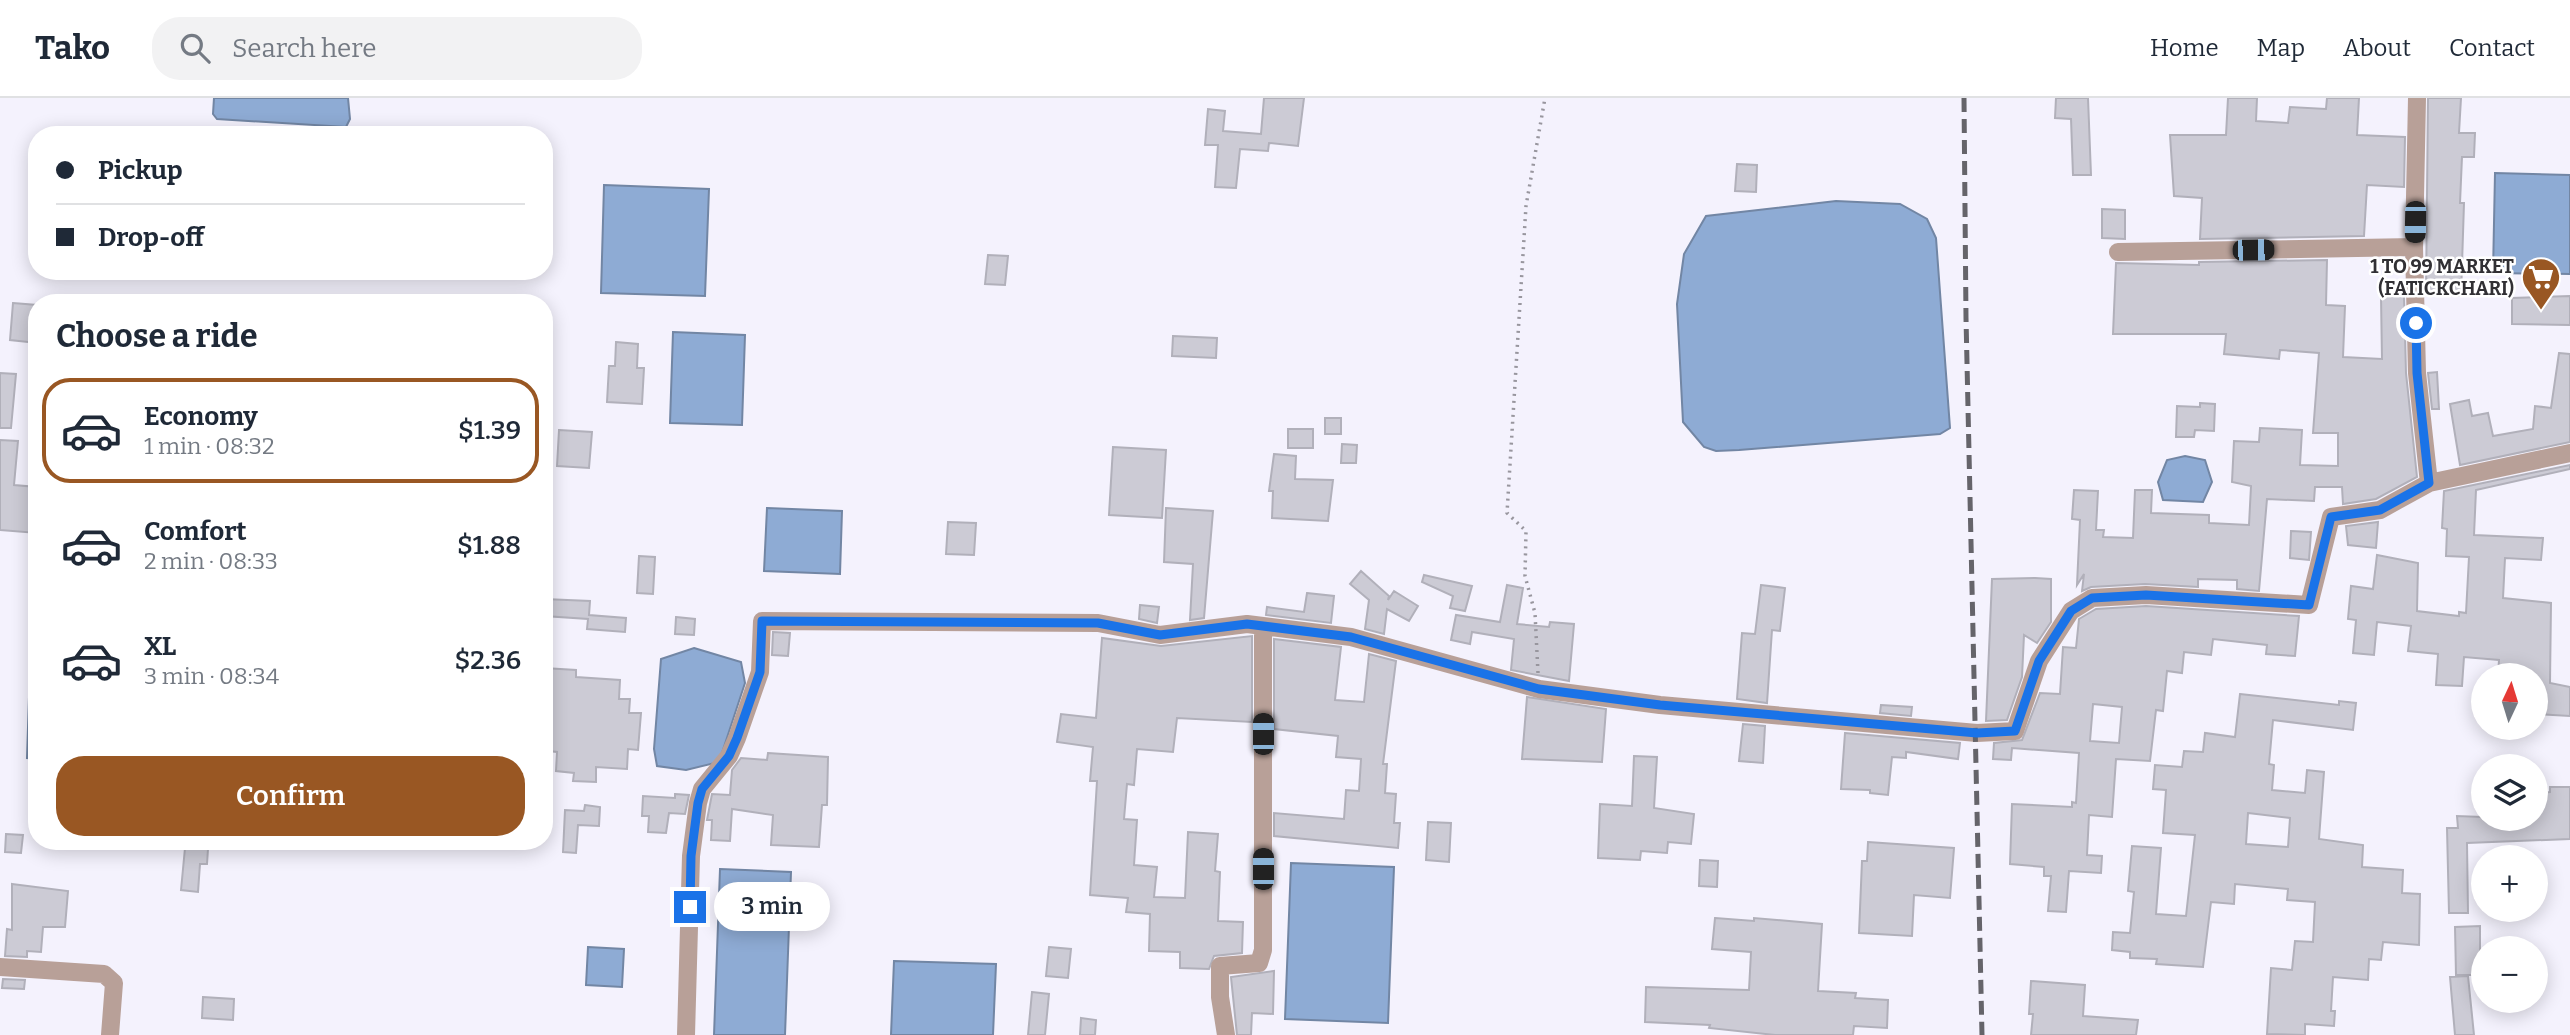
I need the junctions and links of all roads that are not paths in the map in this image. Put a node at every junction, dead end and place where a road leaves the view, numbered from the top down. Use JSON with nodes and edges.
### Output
{"nodes":[{"id":1,"x":2417,"y":98,"type":"edge"},
{"id":2,"x":2414,"y":247,"type":"junction"},
{"id":3,"x":2118,"y":252,"type":"dead end"},
{"id":4,"x":2570,"y":453,"type":"edge"},
{"id":5,"x":2429,"y":483,"type":"junction"},
{"id":6,"x":1263,"y":626,"type":"junction"},
{"id":7,"x":0,"y":967,"type":"edge"},
{"id":8,"x":110,"y":1035,"type":"edge"},
{"id":9,"x":686,"y":1035,"type":"edge"},
{"id":10,"x":1226,"y":1035,"type":"edge"}],
"edges":[{"from":1,"to":2,"type":"street"},
{"from":2,"to":3,"type":"street"},
{"from":2,"to":5,"type":"street"},
{"from":4,"to":5,"type":"street"},
{"from":5,"to":6,"type":"street"},
{"from":6,"to":9,"type":"street"},
{"from":6,"to":10,"type":"street"},
{"from":7,"to":8,"type":"street"}]}
